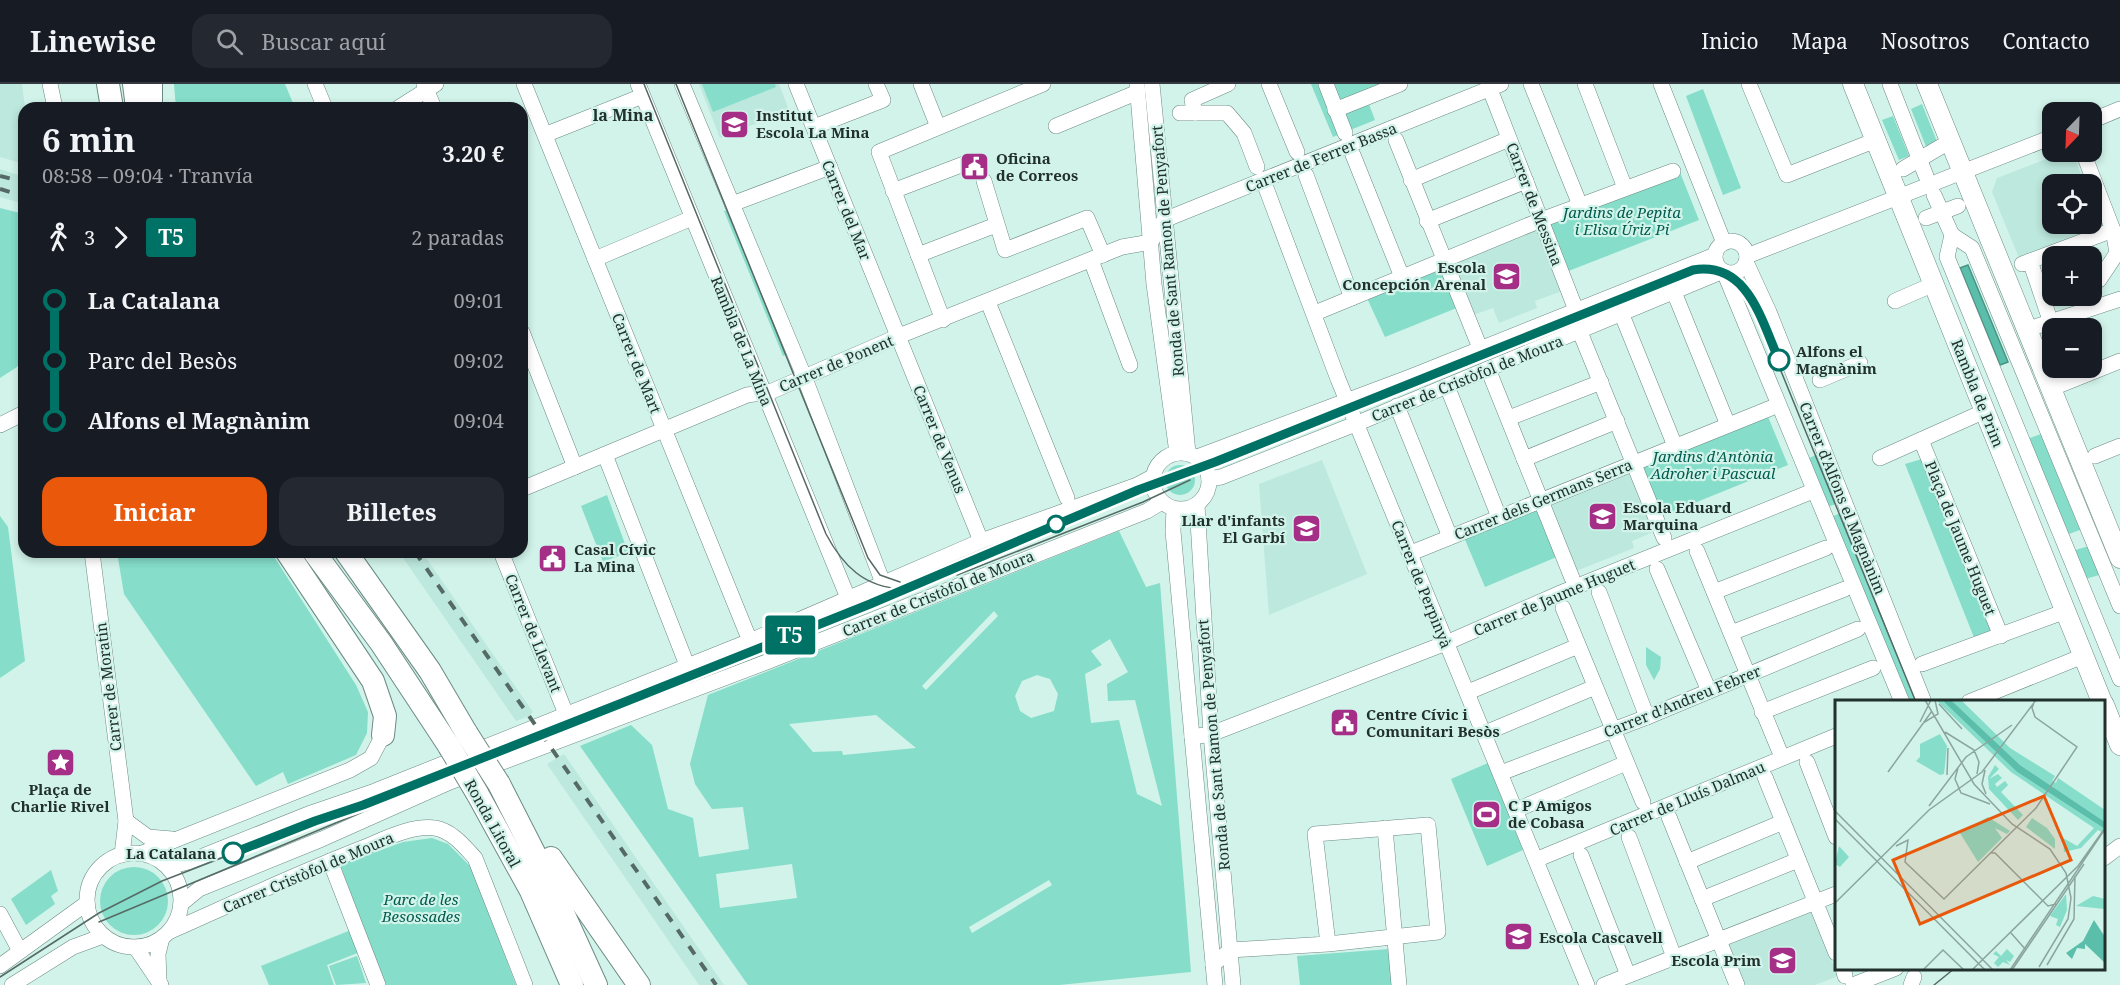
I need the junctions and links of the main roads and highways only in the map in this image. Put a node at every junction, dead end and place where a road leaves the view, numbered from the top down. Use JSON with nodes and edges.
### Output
{"nodes":[{"id":1,"x":108,"y":84,"type":"edge"},
{"id":2,"x":134,"y":84,"type":"edge"},
{"id":3,"x":151,"y":84,"type":"edge"},
{"id":4,"x":1853,"y":84,"type":"edge"},
{"id":5,"x":1927,"y":84,"type":"edge"},
{"id":6,"x":111,"y":102,"type":"edge"},
{"id":7,"x":136,"y":102,"type":"edge"},
{"id":8,"x":152,"y":102,"type":"edge"},
{"id":9,"x":291,"y":558,"type":"edge"},
{"id":10,"x":318,"y":558,"type":"edge"},
{"id":11,"x":350,"y":558,"type":"edge"},
{"id":12,"x":2120,"y":558,"type":"edge"},
{"id":13,"x":2102,"y":700,"type":"edge"},
{"id":14,"x":2105,"y":708,"type":"edge"},
{"id":15,"x":383,"y":735,"type":"road end"},
{"id":16,"x":458,"y":740,"type":"junction"},
{"id":17,"x":2120,"y":745,"type":"edge"},
{"id":18,"x":517,"y":816,"type":"junction"},
{"id":19,"x":588,"y":962,"type":"junction"},
{"id":20,"x":572,"y":985,"type":"edge"},
{"id":21,"x":596,"y":985,"type":"edge"},
{"id":22,"x":603,"y":985,"type":"edge"},
{"id":23,"x":639,"y":985,"type":"edge"}],
"edges":[{"from":1,"to":6,"type":"highway"},
{"from":2,"to":7,"type":"highway"},
{"from":3,"to":8,"type":"highway"},
{"from":4,"to":13,"type":"main road","name":"Rambla de Prim"},
{"from":5,"to":12,"type":"main road"},
{"from":9,"to":15,"type":"highway"},
{"from":10,"to":16,"type":"highway","name":"Ronda Litoral"},
{"from":11,"to":16,"type":"highway","name":"Ronda Litoral"},
{"from":14,"to":17,"type":"main road","name":"Rambla de Prim"},
{"from":16,"to":18,"type":"highway","name":"Ronda Litoral","bridge":true},
{"from":16,"to":20,"type":"highway","name":"Ronda Litoral","bridge":true},
{"from":18,"to":19,"type":"highway","name":"Ronda Litoral"},
{"from":18,"to":23,"type":"highway"},
{"from":19,"to":21,"type":"highway","name":"Ronda Litoral"},
{"from":19,"to":22,"type":"highway"}]}
